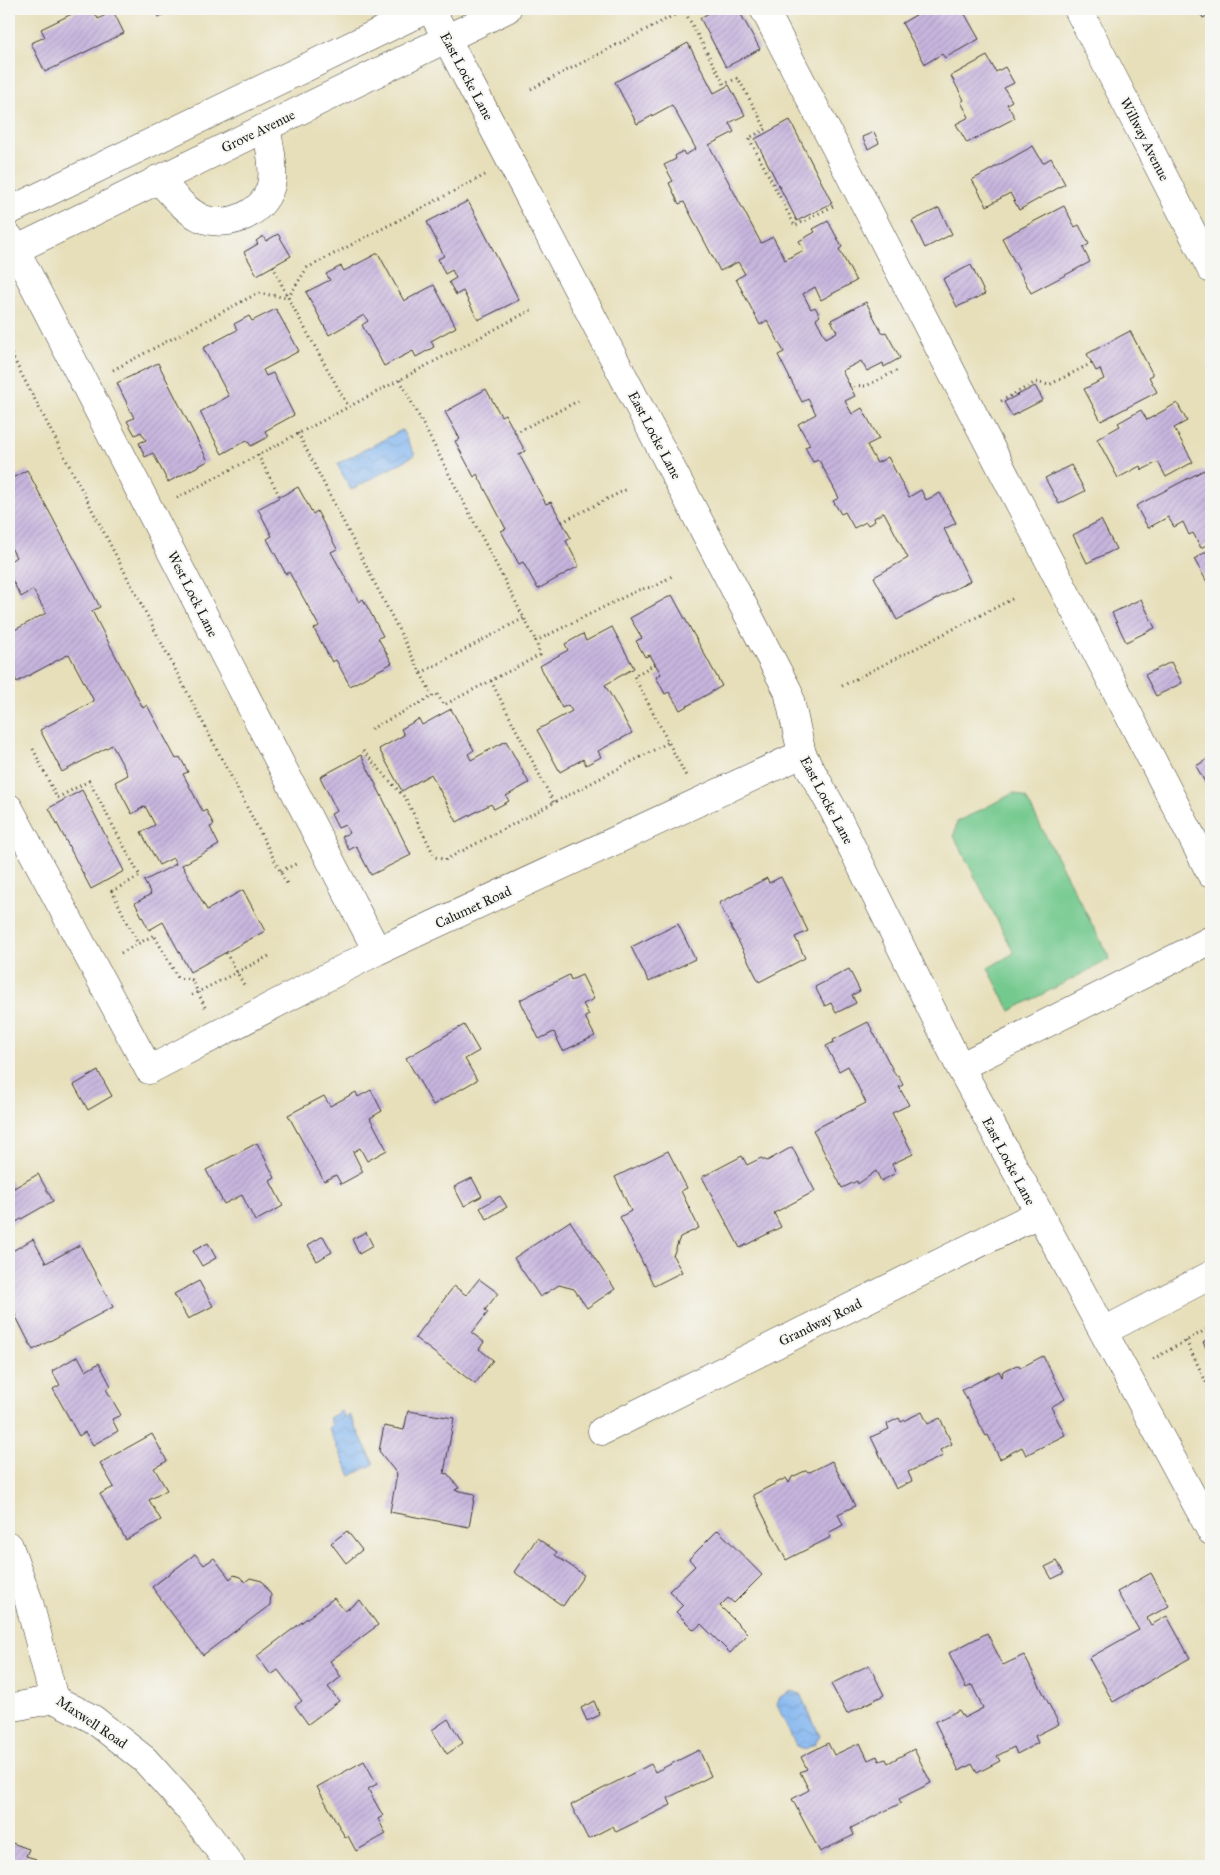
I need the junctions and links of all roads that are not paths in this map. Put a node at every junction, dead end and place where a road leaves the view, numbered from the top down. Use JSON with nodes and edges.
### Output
{"nodes":[{"id":1,"x":427,"y":9,"type":"edge"},
{"id":2,"x":431,"y":9,"type":"edge"},
{"id":3,"x":507,"y":9,"type":"edge"},
{"id":4,"x":764,"y":9,"type":"edge"},
{"id":5,"x":1078,"y":9,"type":"edge"},
{"id":6,"x":446,"y":38,"type":"junction"},
{"id":7,"x":266,"y":127,"type":"junction"},
{"id":8,"x":158,"y":179,"type":"junction"},
{"id":9,"x":9,"y":210,"type":"edge"},
{"id":10,"x":11,"y":247,"type":"edge"},
{"id":11,"x":1211,"y":269,"type":"edge"},
{"id":12,"x":802,"y":754,"type":"junction"},
{"id":13,"x":9,"y":808,"type":"edge"},
{"id":14,"x":1211,"y":874,"type":"edge"},
{"id":15,"x":1211,"y":940,"type":"edge"},
{"id":16,"x":377,"y":952,"type":"junction"},
{"id":17,"x":960,"y":1067,"type":"junction"},
{"id":18,"x":1038,"y":1214,"type":"junction"},
{"id":19,"x":1211,"y":1275,"type":"edge"},
{"id":20,"x":1104,"y":1331,"type":"junction"},
{"id":21,"x":602,"y":1430,"type":"dead end"},
{"id":22,"x":1211,"y":1531,"type":"edge"},
{"id":23,"x":9,"y":1546,"type":"edge"},
{"id":24,"x":54,"y":1699,"type":"junction"},
{"id":25,"x":9,"y":1708,"type":"edge"},
{"id":26,"x":231,"y":1866,"type":"edge"}],
"edges":[{"from":1,"to":9,"type":"street"},
{"from":2,"to":6,"type":"street","name":"East Locke Lane"},
{"from":3,"to":6,"type":"street","name":"Grove Avenue"},
{"from":4,"to":14,"type":"street"},
{"from":5,"to":11,"type":"street","name":"Willway Avenue"},
{"from":6,"to":7,"type":"street","name":"Grove Avenue"},
{"from":6,"to":12,"type":"street","name":"East Locke Lane"},
{"from":7,"to":8,"type":"street","name":"Grove Avenue"},
{"from":7,"to":8,"type":"street"},
{"from":8,"to":10,"type":"street","name":"Grove Avenue"},
{"from":10,"to":16,"type":"street","name":"West Lock Lane"},
{"from":12,"to":16,"type":"street","name":"Calumet Road"},
{"from":12,"to":17,"type":"street","name":"East Locke Lane"},
{"from":13,"to":16,"type":"street","name":"Calumet Road"},
{"from":15,"to":17,"type":"street"},
{"from":17,"to":18,"type":"street","name":"East Locke Lane"},
{"from":18,"to":20,"type":"street","name":"East Locke Lane"},
{"from":18,"to":21,"type":"street","name":"Grandway Road"},
{"from":19,"to":20,"type":"street"},
{"from":20,"to":22,"type":"street","name":"East Locke Lane"},
{"from":23,"to":24,"type":"street","name":"Maxwell Road"},
{"from":24,"to":25,"type":"street"},
{"from":24,"to":26,"type":"street","name":"Maxwell Road"}]}
